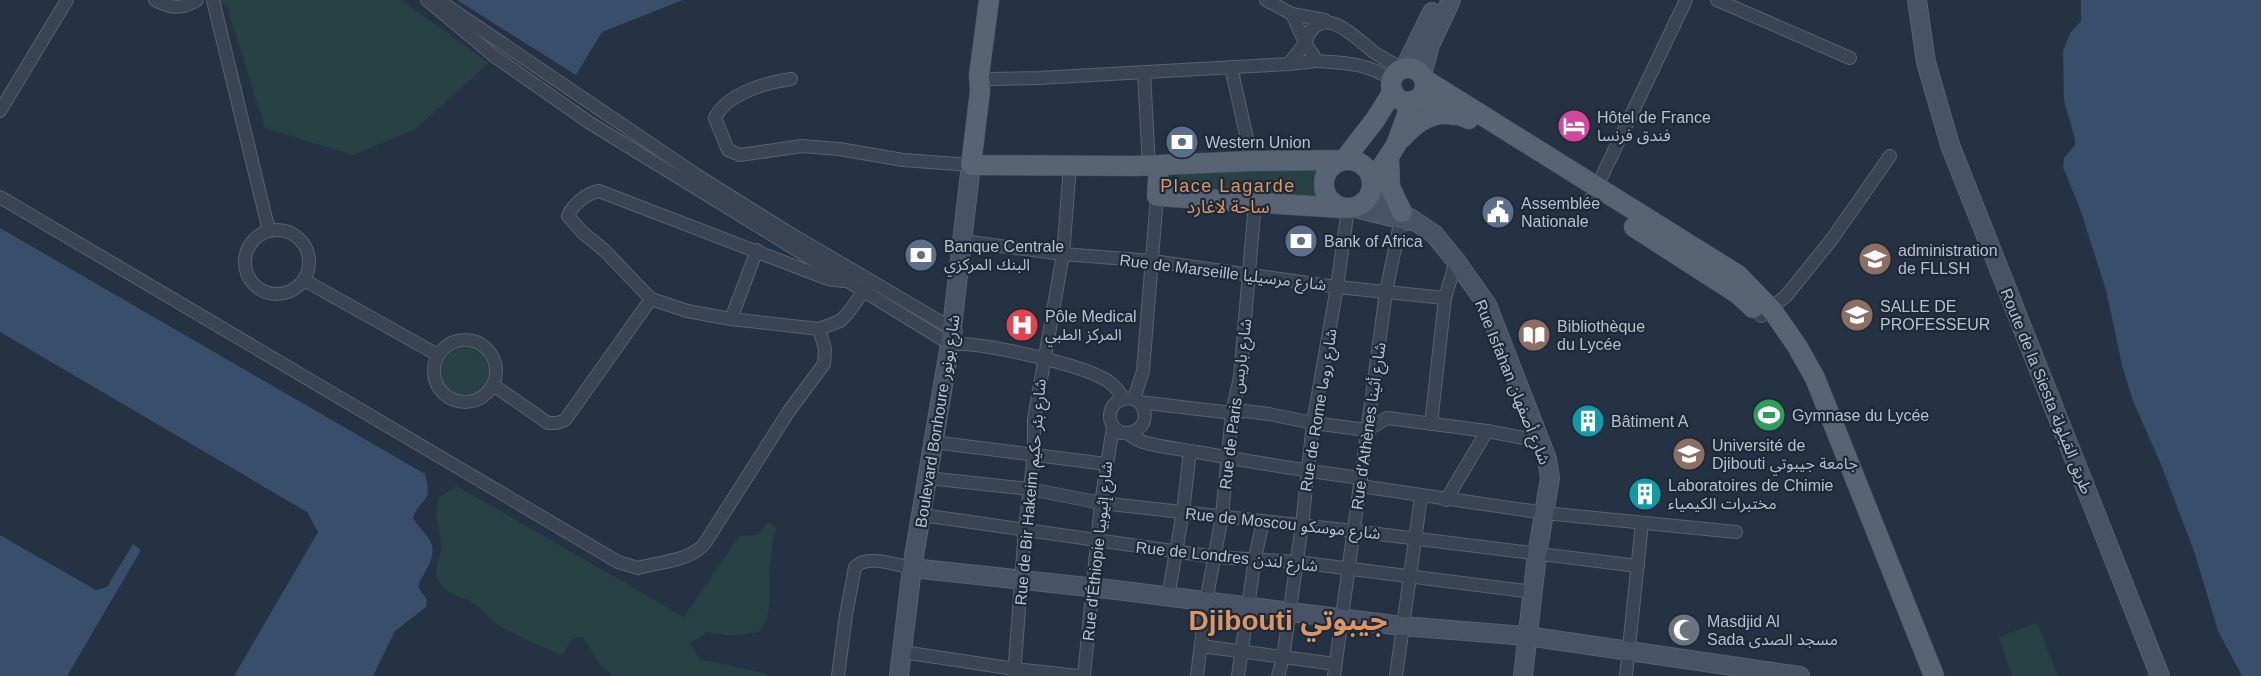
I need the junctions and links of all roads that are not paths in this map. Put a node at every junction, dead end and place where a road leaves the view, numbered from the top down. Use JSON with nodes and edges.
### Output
{"nodes":[{"id":1,"x":67,"y":0,"type":"edge"},
{"id":2,"x":155,"y":0,"type":"edge"},
{"id":3,"x":197,"y":0,"type":"edge"},
{"id":4,"x":213,"y":0,"type":"edge"},
{"id":5,"x":427,"y":0,"type":"edge"},
{"id":6,"x":434,"y":0,"type":"edge"},
{"id":7,"x":989,"y":0,"type":"edge"},
{"id":8,"x":1001,"y":0,"type":"edge"},
{"id":9,"x":1266,"y":0,"type":"edge"},
{"id":10,"x":1438,"y":0,"type":"edge"},
{"id":11,"x":1451,"y":0,"type":"edge"},
{"id":12,"x":1686,"y":0,"type":"edge"},
{"id":13,"x":1717,"y":0,"type":"edge"},
{"id":14,"x":1917,"y":0,"type":"edge"},
{"id":15,"x":1280,"y":3,"type":"edge"},
{"id":16,"x":1292,"y":14,"type":"junction"},
{"id":17,"x":1329,"y":21,"type":"junction"},
{"id":18,"x":1305,"y":43,"type":"junction"},
{"id":19,"x":1377,"y":54,"type":"junction"},
{"id":20,"x":1850,"y":58,"type":"dead end"},
{"id":21,"x":1317,"y":61,"type":"junction"},
{"id":22,"x":1289,"y":64,"type":"junction"},
{"id":23,"x":1366,"y":65,"type":"junction"},
{"id":24,"x":1231,"y":67,"type":"junction"},
{"id":25,"x":1144,"y":72,"type":"junction"},
{"id":26,"x":791,"y":79,"type":"dead end"},
{"id":27,"x":1407,"y":79,"type":"junction"},
{"id":28,"x":983,"y":82,"type":"junction"},
{"id":29,"x":1415,"y":100,"type":"junction"},
{"id":30,"x":0,"y":111,"type":"edge"},
{"id":31,"x":1466,"y":117,"type":"junction"},
{"id":32,"x":1393,"y":151,"type":"junction"},
{"id":33,"x":1890,"y":156,"type":"dead end"},
{"id":34,"x":1344,"y":160,"type":"junction"},
{"id":35,"x":1252,"y":161,"type":"junction"},
{"id":36,"x":971,"y":165,"type":"junction"},
{"id":37,"x":1070,"y":166,"type":"junction"},
{"id":38,"x":1154,"y":166,"type":"junction"},
{"id":39,"x":1372,"y":185,"type":"junction"},
{"id":40,"x":1594,"y":193,"type":"junction"},
{"id":41,"x":1157,"y":196,"type":"junction"},
{"id":42,"x":0,"y":197,"type":"edge"},
{"id":43,"x":1255,"y":203,"type":"junction"},
{"id":44,"x":1348,"y":208,"type":"junction"},
{"id":45,"x":1405,"y":218,"type":"junction"},
{"id":46,"x":269,"y":231,"type":"junction"},
{"id":47,"x":962,"y":241,"type":"junction"},
{"id":48,"x":757,"y":250,"type":"junction"},
{"id":49,"x":1063,"y":254,"type":"junction"},
{"id":50,"x":1152,"y":261,"type":"junction"},
{"id":51,"x":1456,"y":261,"type":"junction"},
{"id":52,"x":1250,"y":275,"type":"junction"},
{"id":53,"x":851,"y":276,"type":"junction"},
{"id":54,"x":304,"y":280,"type":"junction"},
{"id":55,"x":867,"y":286,"type":"junction"},
{"id":56,"x":1337,"y":287,"type":"junction"},
{"id":57,"x":1386,"y":292,"type":"junction"},
{"id":58,"x":1445,"y":298,"type":"junction"},
{"id":59,"x":651,"y":299,"type":"junction"},
{"id":60,"x":1766,"y":313,"type":"junction"},
{"id":61,"x":731,"y":319,"type":"junction"},
{"id":62,"x":819,"y":329,"type":"junction"},
{"id":63,"x":956,"y":338,"type":"junction"},
{"id":64,"x":438,"y":355,"type":"junction"},
{"id":65,"x":1045,"y":359,"type":"junction"},
{"id":66,"x":493,"y":385,"type":"junction"},
{"id":67,"x":1132,"y":400,"type":"junction"},
{"id":68,"x":1232,"y":413,"type":"junction"},
{"id":69,"x":1313,"y":423,"type":"junction"},
{"id":70,"x":1431,"y":424,"type":"junction"},
{"id":71,"x":1113,"y":426,"type":"junction"},
{"id":72,"x":1367,"y":430,"type":"junction"},
{"id":73,"x":1487,"y":431,"type":"junction"},
{"id":74,"x":1126,"y":434,"type":"junction"},
{"id":75,"x":1540,"y":441,"type":"junction"},
{"id":76,"x":933,"y":442,"type":"junction"},
{"id":77,"x":1190,"y":450,"type":"junction"},
{"id":78,"x":1034,"y":455,"type":"junction"},
{"id":79,"x":1227,"y":457,"type":"junction"},
{"id":80,"x":1106,"y":464,"type":"junction"},
{"id":81,"x":1307,"y":471,"type":"junction"},
{"id":82,"x":927,"y":478,"type":"junction"},
{"id":83,"x":1360,"y":482,"type":"junction"},
{"id":84,"x":1030,"y":489,"type":"junction"},
{"id":85,"x":1421,"y":496,"type":"junction"},
{"id":86,"x":1446,"y":500,"type":"junction"},
{"id":87,"x":1101,"y":503,"type":"junction"},
{"id":88,"x":1183,"y":512,"type":"junction"},
{"id":89,"x":1545,"y":513,"type":"junction"},
{"id":90,"x":922,"y":515,"type":"junction"},
{"id":91,"x":1222,"y":516,"type":"junction"},
{"id":92,"x":1263,"y":521,"type":"junction"},
{"id":93,"x":1642,"y":523,"type":"junction"},
{"id":94,"x":1302,"y":525,"type":"junction"},
{"id":95,"x":1025,"y":529,"type":"junction"},
{"id":96,"x":1354,"y":531,"type":"junction"},
{"id":97,"x":1736,"y":532,"type":"dead end"},
{"id":98,"x":1414,"y":538,"type":"junction"},
{"id":99,"x":1097,"y":541,"type":"junction"},
{"id":100,"x":1176,"y":551,"type":"junction"},
{"id":101,"x":1537,"y":555,"type":"junction"},
{"id":102,"x":1215,"y":557,"type":"junction"},
{"id":103,"x":1255,"y":558,"type":"junction"},
{"id":104,"x":1297,"y":562,"type":"junction"},
{"id":105,"x":1638,"y":566,"type":"junction"},
{"id":106,"x":912,"y":568,"type":"junction"},
{"id":107,"x":1349,"y":570,"type":"junction"},
{"id":108,"x":1408,"y":576,"type":"junction"},
{"id":109,"x":1022,"y":580,"type":"junction"},
{"id":110,"x":1092,"y":588,"type":"junction"},
{"id":111,"x":1533,"y":592,"type":"junction"},
{"id":112,"x":1168,"y":597,"type":"junction"},
{"id":113,"x":1206,"y":602,"type":"junction"},
{"id":114,"x":1247,"y":607,"type":"junction"},
{"id":115,"x":1290,"y":613,"type":"junction"},
{"id":116,"x":1343,"y":619,"type":"junction"},
{"id":117,"x":1402,"y":626,"type":"junction"},
{"id":118,"x":1527,"y":636,"type":"junction"},
{"id":119,"x":1201,"y":646,"type":"junction"},
{"id":120,"x":1629,"y":651,"type":"junction"},
{"id":121,"x":903,"y":652,"type":"junction"},
{"id":122,"x":1242,"y":652,"type":"junction"},
{"id":123,"x":1283,"y":658,"type":"junction"},
{"id":124,"x":1335,"y":670,"type":"edge"},
{"id":125,"x":1014,"y":673,"type":"edge"},
{"id":126,"x":838,"y":676,"type":"edge"},
{"id":127,"x":899,"y":676,"type":"edge"},
{"id":128,"x":1078,"y":676,"type":"edge"},
{"id":129,"x":1084,"y":676,"type":"edge"},
{"id":130,"x":1197,"y":676,"type":"edge"},
{"id":131,"x":1238,"y":676,"type":"edge"},
{"id":132,"x":1278,"y":676,"type":"edge"},
{"id":133,"x":1396,"y":676,"type":"edge"},
{"id":134,"x":1523,"y":676,"type":"edge"},
{"id":135,"x":1626,"y":676,"type":"edge"},
{"id":136,"x":1800,"y":676,"type":"edge"},
{"id":137,"x":1923,"y":676,"type":"edge"},
{"id":138,"x":1934,"y":676,"type":"edge"},
{"id":139,"x":2160,"y":676,"type":"edge"}],
"edges":[{"from":1,"to":30,"type":"street"},
{"from":2,"to":3,"type":"street"},
{"from":4,"to":46,"type":"street"},
{"from":5,"to":53,"type":"street"},
{"from":6,"to":53,"type":"street"},
{"from":7,"to":28,"type":"main road"},
{"from":8,"to":28,"type":"main road"},
{"from":9,"to":15,"type":"street"},
{"from":10,"to":27,"type":"street"},
{"from":11,"to":27,"type":"street"},
{"from":12,"to":40,"type":"street"},
{"from":13,"to":20,"type":"street"},
{"from":14,"to":139,"type":"street","name":"Route de la Siesta طريق القيلولة"},
{"from":15,"to":16,"type":"street"},
{"from":16,"to":17,"type":"street"},
{"from":16,"to":18,"type":"street"},
{"from":17,"to":18,"type":"street"},
{"from":17,"to":19,"type":"street"},
{"from":18,"to":21,"type":"street"},
{"from":18,"to":22,"type":"street"},
{"from":19,"to":23,"type":"street"},
{"from":19,"to":27,"type":"street"},
{"from":21,"to":22,"type":"street"},
{"from":21,"to":23,"type":"street"},
{"from":22,"to":24,"type":"street"},
{"from":23,"to":27,"type":"street"},
{"from":24,"to":25,"type":"street"},
{"from":24,"to":35,"type":"street"},
{"from":25,"to":28,"type":"street"},
{"from":25,"to":38,"type":"street"},
{"from":26,"to":36,"type":"street"},
{"from":27,"to":29,"type":"main road"},
{"from":27,"to":29,"type":"main road"},
{"from":27,"to":34,"type":"main road"},
{"from":27,"to":40,"type":"main road"},
{"from":28,"to":36,"type":"main road"},
{"from":29,"to":31,"type":"main road"},
{"from":29,"to":32,"type":"main road"},
{"from":31,"to":32,"type":"main road"},
{"from":31,"to":40,"type":"main road"},
{"from":32,"to":39,"type":"main road"},
{"from":32,"to":45,"type":"main road"},
{"from":33,"to":60,"type":"street"},
{"from":34,"to":35,"type":"main road"},
{"from":34,"to":39,"type":"main road"},
{"from":34,"to":44,"type":"main road"},
{"from":35,"to":38,"type":"main road"},
{"from":36,"to":37,"type":"main road"},
{"from":36,"to":47,"type":"street","name":"Boulevard Bonhoure شارع بونور"},
{"from":37,"to":38,"type":"main road"},
{"from":37,"to":49,"type":"street","name":"Rue de Bir Hakeim شارع بئر حكيم"},
{"from":38,"to":41,"type":"main road"},
{"from":39,"to":44,"type":"main road"},
{"from":39,"to":45,"type":"street","name":"Rue Isfahan شارع أصفهان"},
{"from":40,"to":60,"type":"main road"},
{"from":41,"to":43,"type":"main road"},
{"from":41,"to":50,"type":"street"},
{"from":42,"to":62,"type":"street"},
{"from":43,"to":44,"type":"main road"},
{"from":43,"to":52,"type":"street","name":"Rue de Paris شارع باريس"},
{"from":44,"to":45,"type":"street"},
{"from":44,"to":56,"type":"street","name":"Rue de Rome شارع روما"},
{"from":45,"to":51,"type":"street","name":"Rue Isfahan شارع أصفهان"},
{"from":45,"to":57,"type":"street","name":"Rue d'Athènes شارع أثينا"},
{"from":46,"to":54,"type":"street"},
{"from":46,"to":54,"type":"street"},
{"from":47,"to":49,"type":"street","name":"Rue de Marseille شارع مرسيليا"},
{"from":47,"to":63,"type":"street","name":"Boulevard Bonhoure شارع بونور"},
{"from":48,"to":53,"type":"street"},
{"from":48,"to":59,"type":"street"},
{"from":48,"to":61,"type":"street"},
{"from":49,"to":50,"type":"street","name":"Rue de Marseille شارع مرسيليا"},
{"from":49,"to":65,"type":"street","name":"Rue de Bir Hakeim شارع بئر حكيم"},
{"from":50,"to":52,"type":"street","name":"Rue de Marseille شارع مرسيليا"},
{"from":50,"to":67,"type":"street"},
{"from":51,"to":58,"type":"street"},
{"from":51,"to":75,"type":"street","name":"Rue Isfahan شارع أصفهان"},
{"from":52,"to":56,"type":"street","name":"Rue de Marseille شارع مرسيليا"},
{"from":52,"to":68,"type":"street","name":"Rue de Paris شارع باريس"},
{"from":53,"to":55,"type":"street"},
{"from":54,"to":64,"type":"street"},
{"from":55,"to":62,"type":"street"},
{"from":55,"to":63,"type":"street"},
{"from":56,"to":57,"type":"street","name":"Rue de Marseille شارع مرسيليا"},
{"from":56,"to":69,"type":"street","name":"Rue de Rome شارع روما"},
{"from":57,"to":58,"type":"street","name":"Rue de Marseille شارع مرسيليا"},
{"from":57,"to":72,"type":"street","name":"Rue d'Athènes شارع أثينا"},
{"from":58,"to":70,"type":"street"},
{"from":59,"to":61,"type":"street"},
{"from":59,"to":66,"type":"street"},
{"from":60,"to":137,"type":"main road"},
{"from":60,"to":138,"type":"main road"},
{"from":61,"to":62,"type":"street"},
{"from":63,"to":65,"type":"street"},
{"from":63,"to":76,"type":"street","name":"Boulevard Bonhoure شارع بونور"},
{"from":64,"to":66,"type":"street"},
{"from":64,"to":66,"type":"street"},
{"from":65,"to":67,"type":"street"},
{"from":65,"to":78,"type":"street","name":"Rue de Bir Hakeim شارع بئر حكيم"},
{"from":67,"to":68,"type":"street"},
{"from":67,"to":71,"type":"street"},
{"from":67,"to":74,"type":"street"},
{"from":68,"to":69,"type":"street"},
{"from":68,"to":79,"type":"street","name":"Rue de Paris شارع باريس"},
{"from":69,"to":72,"type":"street"},
{"from":69,"to":81,"type":"street","name":"Rue de Rome شارع روما"},
{"from":70,"to":72,"type":"street"},
{"from":70,"to":73,"type":"street"},
{"from":71,"to":74,"type":"street"},
{"from":71,"to":80,"type":"street","name":"Rue d'Éthiopie شارع إثيوبيا"},
{"from":72,"to":83,"type":"street","name":"Rue d'Athènes شارع أثينا"},
{"from":73,"to":75,"type":"street"},
{"from":73,"to":86,"type":"street"},
{"from":74,"to":77,"type":"street"},
{"from":75,"to":89,"type":"street","name":"Rue Isfahan شارع أصفهان"},
{"from":76,"to":78,"type":"street"},
{"from":76,"to":82,"type":"street","name":"Boulevard Bonhoure شارع بونور"},
{"from":77,"to":79,"type":"street"},
{"from":77,"to":88,"type":"street"},
{"from":78,"to":80,"type":"street"},
{"from":78,"to":84,"type":"street","name":"Rue de Bir Hakeim شارع بئر حكيم"},
{"from":79,"to":81,"type":"street"},
{"from":79,"to":91,"type":"street","name":"Rue de Paris شارع باريس"},
{"from":80,"to":87,"type":"street","name":"Rue d'Éthiopie شارع إثيوبيا"},
{"from":81,"to":83,"type":"street"},
{"from":81,"to":94,"type":"street","name":"Rue de Rome شارع روما"},
{"from":82,"to":84,"type":"street","name":"Rue de Moscou شارع موسكو"},
{"from":82,"to":90,"type":"street","name":"Boulevard Bonhoure شارع بونور"},
{"from":83,"to":85,"type":"street"},
{"from":83,"to":96,"type":"street","name":"Rue d'Athènes شارع أثينا"},
{"from":84,"to":87,"type":"street","name":"Rue de Moscou شارع موسكو"},
{"from":84,"to":95,"type":"street","name":"Rue de Bir Hakeim شارع بئر حكيم"},
{"from":85,"to":86,"type":"street"},
{"from":85,"to":98,"type":"street"},
{"from":86,"to":89,"type":"street"},
{"from":87,"to":88,"type":"street","name":"Rue de Moscou شارع موسكو"},
{"from":87,"to":99,"type":"street","name":"Rue d'Éthiopie شارع إثيوبيا"},
{"from":88,"to":91,"type":"street","name":"Rue de Moscou شارع موسكو"},
{"from":88,"to":100,"type":"street"},
{"from":89,"to":93,"type":"street"},
{"from":89,"to":101,"type":"street","name":"Rue Isfahan شارع أصفهان"},
{"from":90,"to":95,"type":"street","name":"Rue de Londres شارع لندن"},
{"from":90,"to":106,"type":"street","name":"Boulevard Bonhoure شارع بونور"},
{"from":91,"to":92,"type":"street","name":"Rue de Moscou شارع موسكو"},
{"from":91,"to":102,"type":"street","name":"Rue de Paris شارع باريس"},
{"from":92,"to":94,"type":"street","name":"Rue de Moscou شارع موسكو"},
{"from":92,"to":103,"type":"street"},
{"from":93,"to":97,"type":"street"},
{"from":93,"to":105,"type":"street"},
{"from":94,"to":96,"type":"street","name":"Rue de Moscou شارع موسكو"},
{"from":94,"to":104,"type":"street","name":"Rue de Rome شارع روما"},
{"from":95,"to":99,"type":"street","name":"Rue de Londres شارع لندن"},
{"from":95,"to":109,"type":"street","name":"Rue de Bir Hakeim شارع بئر حكيم"},
{"from":96,"to":98,"type":"street","name":"Rue de Moscou شارع موسكو"},
{"from":96,"to":107,"type":"street","name":"Rue d'Athènes شارع أثينا"},
{"from":98,"to":101,"type":"street","name":"Rue de Moscou شارع موسكو"},
{"from":98,"to":108,"type":"street"},
{"from":99,"to":100,"type":"street","name":"Rue de Londres شارع لندن"},
{"from":99,"to":110,"type":"street","name":"Rue d'Éthiopie شارع إثيوبيا"},
{"from":100,"to":102,"type":"street","name":"Rue de Londres شارع لندن"},
{"from":100,"to":112,"type":"street"},
{"from":101,"to":105,"type":"street","name":"Rue de Moscou شارع موسكو"},
{"from":101,"to":111,"type":"street","name":"Rue Isfahan شارع أصفهان"},
{"from":102,"to":103,"type":"street","name":"Rue de Londres شارع لندن"},
{"from":102,"to":113,"type":"street","name":"Rue de Paris شارع باريس"},
{"from":103,"to":104,"type":"street","name":"Rue de Londres شارع لندن"},
{"from":103,"to":114,"type":"street"},
{"from":104,"to":107,"type":"street","name":"Rue de Londres شارع لندن"},
{"from":104,"to":115,"type":"street","name":"Rue de Rome شارع روما"},
{"from":105,"to":120,"type":"street"},
{"from":106,"to":109,"type":"street"},
{"from":106,"to":121,"type":"street","name":"Boulevard Bonhoure شارع بونور"},
{"from":106,"to":126,"type":"street"},
{"from":107,"to":108,"type":"street","name":"Rue de Londres شارع لندن"},
{"from":107,"to":116,"type":"street","name":"Rue d'Athènes شارع أثينا"},
{"from":108,"to":111,"type":"street","name":"Rue de Londres شارع لندن"},
{"from":108,"to":117,"type":"street"},
{"from":109,"to":110,"type":"street"},
{"from":109,"to":125,"type":"street","name":"Rue de Bir Hakeim شارع بئر حكيم"},
{"from":110,"to":112,"type":"street"},
{"from":110,"to":129,"type":"street","name":"Rue d'Éthiopie شارع إثيوبيا"},
{"from":111,"to":118,"type":"street","name":"Rue Isfahan شارع أصفهان"},
{"from":112,"to":113,"type":"street"},
{"from":113,"to":114,"type":"street"},
{"from":113,"to":119,"type":"street","name":"Rue de Paris شارع باريس"},
{"from":114,"to":115,"type":"street"},
{"from":114,"to":122,"type":"street"},
{"from":115,"to":116,"type":"street"},
{"from":115,"to":123,"type":"street","name":"Rue de Rome شارع روما"},
{"from":116,"to":117,"type":"street"},
{"from":116,"to":124,"type":"street","name":"Rue d'Athènes شارع أثينا"},
{"from":117,"to":118,"type":"street"},
{"from":117,"to":133,"type":"street"},
{"from":118,"to":120,"type":"street"},
{"from":118,"to":134,"type":"street","name":"Rue Isfahan شارع أصفهان"},
{"from":119,"to":122,"type":"street"},
{"from":119,"to":130,"type":"street","name":"Rue de Paris شارع باريس"},
{"from":120,"to":135,"type":"street"},
{"from":120,"to":136,"type":"street"},
{"from":121,"to":125,"type":"street"},
{"from":121,"to":127,"type":"street","name":"Boulevard Bonhoure شارع بونور"},
{"from":122,"to":123,"type":"street"},
{"from":122,"to":131,"type":"street"},
{"from":123,"to":124,"type":"street"},
{"from":123,"to":132,"type":"street","name":"Rue de Rome شارع روما"},
{"from":125,"to":128,"type":"street"}]}
